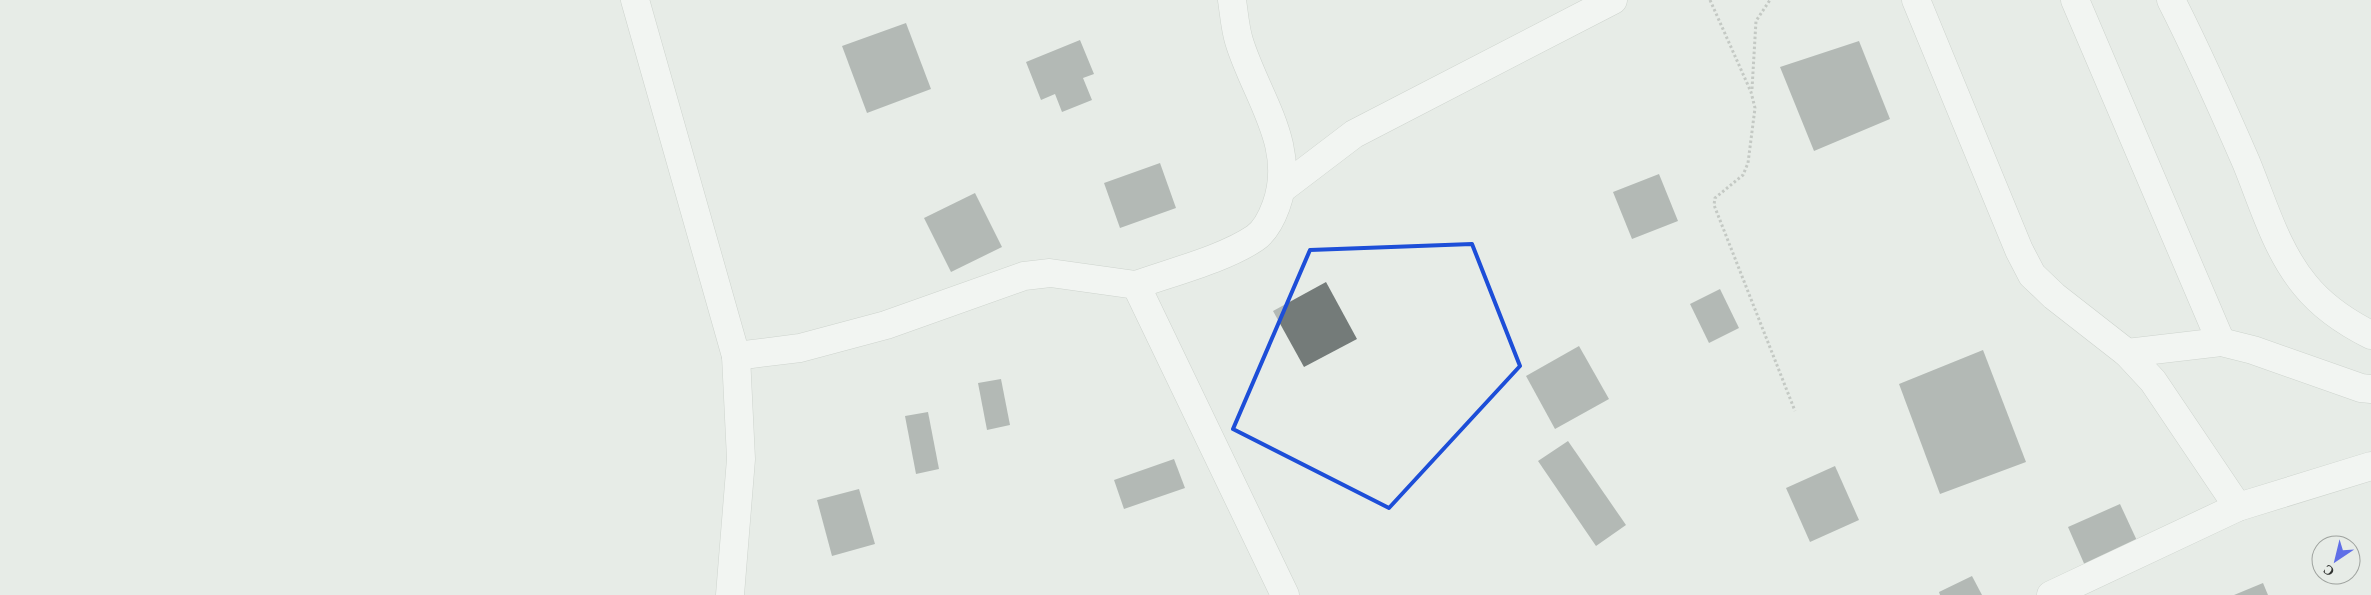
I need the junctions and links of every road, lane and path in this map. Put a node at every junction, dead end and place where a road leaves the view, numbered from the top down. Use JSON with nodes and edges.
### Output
{"nodes":[{"id":1,"x":635,"y":0,"type":"edge"},
{"id":2,"x":1232,"y":0,"type":"edge"},
{"id":3,"x":1613,"y":0,"type":"edge"},
{"id":4,"x":1710,"y":0,"type":"edge"},
{"id":5,"x":1770,"y":0,"type":"edge"},
{"id":6,"x":1916,"y":0,"type":"edge"},
{"id":7,"x":2075,"y":0,"type":"edge"},
{"id":8,"x":2171,"y":0,"type":"edge"},
{"id":9,"x":1751,"y":92,"type":"junction"},
{"id":10,"x":1283,"y":188,"type":"junction"},
{"id":11,"x":1136,"y":285,"type":"junction"},
{"id":12,"x":2371,"y":335,"type":"edge"},
{"id":13,"x":2220,"y":342,"type":"junction"},
{"id":14,"x":2127,"y":353,"type":"junction"},
{"id":15,"x":736,"y":356,"type":"junction"},
{"id":16,"x":2371,"y":389,"type":"edge"},
{"id":17,"x":1795,"y":411,"type":"dead end"},
{"id":18,"x":2371,"y":466,"type":"edge"},
{"id":19,"x":2238,"y":507,"type":"junction"},
{"id":20,"x":730,"y":595,"type":"edge"},
{"id":21,"x":1285,"y":595,"type":"edge"},
{"id":22,"x":2051,"y":595,"type":"edge"}],
"edges":[{"from":1,"to":15,"type":"street"},
{"from":2,"to":10,"type":"street"},
{"from":3,"to":10,"type":"street"},
{"from":4,"to":9,"type":"path"},
{"from":5,"to":9,"type":"path"},
{"from":6,"to":14,"type":"street"},
{"from":7,"to":13,"type":"street"},
{"from":8,"to":12,"type":"street"},
{"from":9,"to":17,"type":"path"},
{"from":10,"to":11,"type":"street"},
{"from":11,"to":15,"type":"street"},
{"from":11,"to":21,"type":"street"},
{"from":13,"to":14,"type":"street"},
{"from":13,"to":16,"type":"street"},
{"from":14,"to":19,"type":"street"},
{"from":15,"to":20,"type":"street"},
{"from":18,"to":19,"type":"street"},
{"from":19,"to":22,"type":"street"}]}
